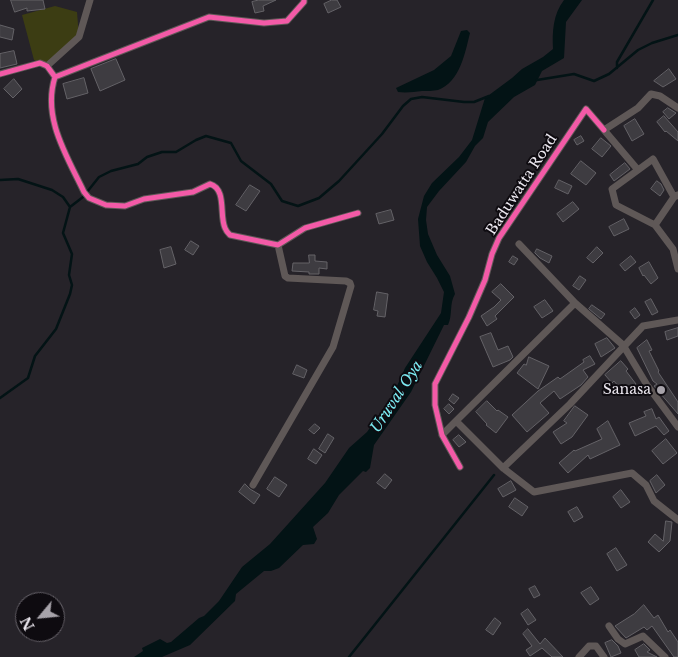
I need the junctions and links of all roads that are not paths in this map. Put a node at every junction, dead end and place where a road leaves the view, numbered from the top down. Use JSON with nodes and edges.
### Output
{"nodes":[{"id":1,"x":90,"y":0,"type":"edge"},
{"id":2,"x":304,"y":0,"type":"edge"},
{"id":3,"x":48,"y":66,"type":"junction"},
{"id":4,"x":0,"y":74,"type":"edge"},
{"id":5,"x":55,"y":78,"type":"junction"},
{"id":6,"x":678,"y":108,"type":"edge"},
{"id":7,"x":604,"y":130,"type":"junction"},
{"id":8,"x":638,"y":170,"type":"junction"},
{"id":9,"x":676,"y":196,"type":"edge"},
{"id":10,"x":358,"y":212,"type":"dead end"},
{"id":11,"x":655,"y":226,"type":"junction"},
{"id":12,"x":519,"y":244,"type":"dead end"},
{"id":13,"x":278,"y":245,"type":"junction"},
{"id":14,"x":678,"y":269,"type":"edge"},
{"id":15,"x":575,"y":303,"type":"junction"},
{"id":16,"x":678,"y":320,"type":"edge"},
{"id":17,"x":622,"y":347,"type":"junction"},
{"id":18,"x":456,"y":421,"type":"junction"},
{"id":19,"x":678,"y":427,"type":"edge"},
{"id":20,"x":442,"y":435,"type":"junction"},
{"id":21,"x":460,"y":467,"type":"dead end"},
{"id":22,"x":503,"y":468,"type":"junction"},
{"id":23,"x":253,"y":485,"type":"dead end"},
{"id":24,"x":678,"y":520,"type":"edge"},
{"id":25,"x":609,"y":626,"type":"dead end"},
{"id":26,"x":579,"y":657,"type":"edge"},
{"id":27,"x":604,"y":657,"type":"edge"},
{"id":28,"x":664,"y":657,"type":"edge"}],
"edges":[{"from":1,"to":3,"type":"street"},
{"from":2,"to":5,"type":"street"},
{"from":3,"to":4,"type":"street"},
{"from":3,"to":5,"type":"street"},
{"from":5,"to":13,"type":"street"},
{"from":6,"to":7,"type":"street"},
{"from":7,"to":8,"type":"street"},
{"from":7,"to":20,"type":"street","name":"Baduwatta Road"},
{"from":8,"to":9,"type":"street"},
{"from":8,"to":11,"type":"street"},
{"from":9,"to":11,"type":"street"},
{"from":10,"to":13,"type":"street"},
{"from":11,"to":14,"type":"street"},
{"from":12,"to":15,"type":"street"},
{"from":13,"to":23,"type":"street"},
{"from":15,"to":17,"type":"street"},
{"from":15,"to":18,"type":"street"},
{"from":16,"to":17,"type":"street"},
{"from":17,"to":19,"type":"street"},
{"from":17,"to":22,"type":"street"},
{"from":18,"to":20,"type":"street"},
{"from":18,"to":22,"type":"street"},
{"from":20,"to":21,"type":"street","name":"Baduwatta Road"},
{"from":22,"to":24,"type":"street"},
{"from":25,"to":28,"type":"street"},
{"from":26,"to":27,"type":"street"}]}
